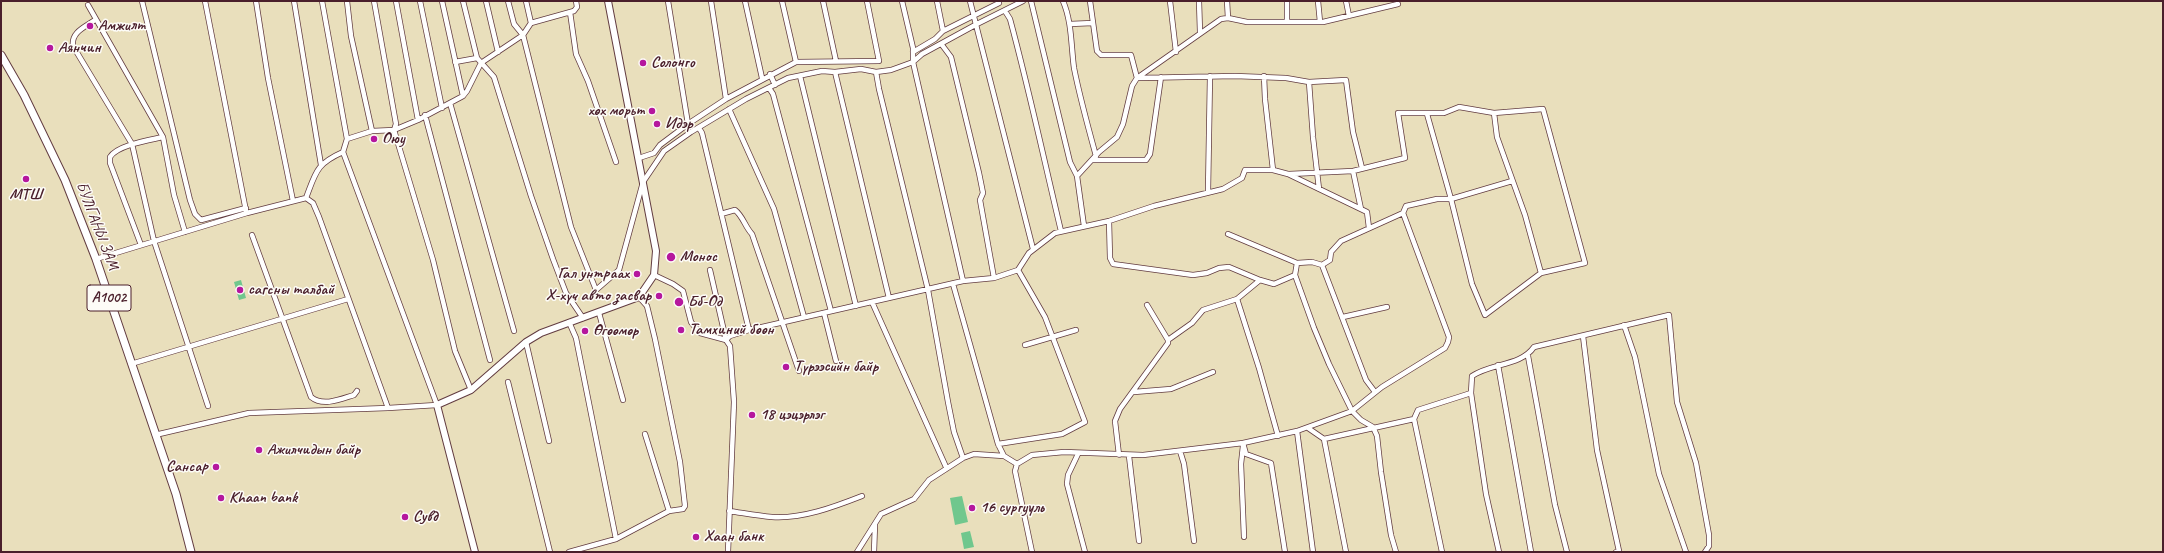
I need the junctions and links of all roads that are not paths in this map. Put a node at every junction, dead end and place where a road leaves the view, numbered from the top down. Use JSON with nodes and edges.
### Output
{"nodes":[{"id":1,"x":142,"y":1,"type":"edge"},
{"id":2,"x":205,"y":1,"type":"edge"},
{"id":3,"x":256,"y":1,"type":"edge"},
{"id":4,"x":294,"y":1,"type":"edge"},
{"id":5,"x":322,"y":1,"type":"edge"},
{"id":6,"x":347,"y":1,"type":"edge"},
{"id":7,"x":374,"y":1,"type":"edge"},
{"id":8,"x":396,"y":1,"type":"edge"},
{"id":9,"x":420,"y":1,"type":"edge"},
{"id":10,"x":442,"y":1,"type":"edge"},
{"id":11,"x":464,"y":1,"type":"edge"},
{"id":12,"x":486,"y":1,"type":"edge"},
{"id":13,"x":508,"y":1,"type":"edge"},
{"id":14,"x":526,"y":1,"type":"edge"},
{"id":15,"x":576,"y":1,"type":"edge"},
{"id":16,"x":608,"y":1,"type":"edge"},
{"id":17,"x":668,"y":1,"type":"edge"},
{"id":18,"x":711,"y":1,"type":"edge"},
{"id":19,"x":745,"y":1,"type":"edge"},
{"id":20,"x":782,"y":1,"type":"edge"},
{"id":21,"x":823,"y":1,"type":"edge"},
{"id":22,"x":867,"y":1,"type":"edge"},
{"id":23,"x":902,"y":1,"type":"edge"},
{"id":24,"x":937,"y":1,"type":"edge"},
{"id":25,"x":970,"y":1,"type":"edge"},
{"id":26,"x":998,"y":1,"type":"edge"},
{"id":27,"x":1023,"y":1,"type":"edge"},
{"id":28,"x":1031,"y":1,"type":"edge"},
{"id":29,"x":1064,"y":1,"type":"edge"},
{"id":30,"x":1090,"y":1,"type":"edge"},
{"id":31,"x":1170,"y":1,"type":"edge"},
{"id":32,"x":1199,"y":1,"type":"edge"},
{"id":33,"x":1227,"y":1,"type":"edge"},
{"id":34,"x":1287,"y":1,"type":"edge"},
{"id":35,"x":1318,"y":1,"type":"edge"},
{"id":36,"x":1346,"y":1,"type":"edge"},
{"id":37,"x":1398,"y":4,"type":"dead end"},
{"id":38,"x":88,"y":5,"type":"dead end"},
{"id":39,"x":1005,"y":11,"type":"junction"},
{"id":40,"x":570,"y":12,"type":"junction"},
{"id":41,"x":974,"y":14,"type":"junction"},
{"id":42,"x":1349,"y":16,"type":"junction"},
{"id":43,"x":1228,"y":18,"type":"junction"},
{"id":44,"x":95,"y":20,"type":"junction"},
{"id":45,"x":1287,"y":22,"type":"junction"},
{"id":46,"x":1320,"y":22,"type":"junction"},
{"id":47,"x":531,"y":23,"type":"junction"},
{"id":48,"x":1093,"y":23,"type":"junction"},
{"id":49,"x":977,"y":24,"type":"junction"},
{"id":50,"x":1070,"y":24,"type":"junction"},
{"id":51,"x":943,"y":31,"type":"junction"},
{"id":52,"x":1200,"y":32,"type":"junction"},
{"id":53,"x":523,"y":36,"type":"junction"},
{"id":54,"x":942,"y":45,"type":"junction"},
{"id":55,"x":498,"y":52,"type":"junction"},
{"id":56,"x":913,"y":52,"type":"junction"},
{"id":57,"x":1176,"y":52,"type":"junction"},
{"id":58,"x":1,"y":55,"type":"edge"},
{"id":59,"x":477,"y":58,"type":"junction"},
{"id":60,"x":836,"y":61,"type":"junction"},
{"id":61,"x":913,"y":61,"type":"junction"},
{"id":62,"x":455,"y":62,"type":"junction"},
{"id":63,"x":796,"y":62,"type":"junction"},
{"id":64,"x":481,"y":63,"type":"junction"},
{"id":65,"x":835,"y":72,"type":"junction"},
{"id":66,"x":876,"y":72,"type":"junction"},
{"id":67,"x":770,"y":74,"type":"junction"},
{"id":68,"x":800,"y":76,"type":"junction"},
{"id":69,"x":1210,"y":76,"type":"junction"},
{"id":70,"x":1264,"y":76,"type":"junction"},
{"id":71,"x":1161,"y":77,"type":"junction"},
{"id":72,"x":762,"y":78,"type":"junction"},
{"id":73,"x":1137,"y":78,"type":"junction"},
{"id":74,"x":1309,"y":82,"type":"junction"},
{"id":75,"x":775,"y":85,"type":"junction"},
{"id":76,"x":769,"y":88,"type":"junction"},
{"id":77,"x":463,"y":96,"type":"junction"},
{"id":78,"x":726,"y":100,"type":"junction"},
{"id":79,"x":450,"y":103,"type":"junction"},
{"id":80,"x":442,"y":108,"type":"junction"},
{"id":81,"x":729,"y":109,"type":"junction"},
{"id":82,"x":1494,"y":113,"type":"junction"},
{"id":83,"x":1427,"y":114,"type":"junction"},
{"id":84,"x":425,"y":115,"type":"junction"},
{"id":85,"x":418,"y":120,"type":"junction"},
{"id":86,"x":688,"y":124,"type":"junction"},
{"id":87,"x":698,"y":128,"type":"junction"},
{"id":88,"x":394,"y":130,"type":"junction"},
{"id":89,"x":372,"y":131,"type":"junction"},
{"id":90,"x":163,"y":137,"type":"junction"},
{"id":91,"x":347,"y":139,"type":"junction"},
{"id":92,"x":132,"y":144,"type":"junction"},
{"id":93,"x":343,"y":152,"type":"junction"},
{"id":94,"x":1096,"y":156,"type":"junction"},
{"id":95,"x":639,"y":158,"type":"junction"},
{"id":96,"x":1092,"y":160,"type":"junction"},
{"id":97,"x":616,"y":162,"type":"dead end"},
{"id":98,"x":321,"y":165,"type":"junction"},
{"id":99,"x":1362,"y":168,"type":"junction"},
{"id":100,"x":1273,"y":170,"type":"junction"},
{"id":101,"x":1353,"y":171,"type":"junction"},
{"id":102,"x":1318,"y":172,"type":"junction"},
{"id":103,"x":1288,"y":174,"type":"junction"},
{"id":104,"x":1077,"y":176,"type":"junction"},
{"id":105,"x":643,"y":182,"type":"junction"},
{"id":106,"x":1512,"y":182,"type":"junction"},
{"id":107,"x":1319,"y":189,"type":"junction"},
{"id":108,"x":1208,"y":192,"type":"junction"},
{"id":109,"x":306,"y":198,"type":"junction"},
{"id":110,"x":1451,"y":199,"type":"junction"},
{"id":111,"x":293,"y":201,"type":"junction"},
{"id":112,"x":1361,"y":209,"type":"junction"},
{"id":113,"x":246,"y":211,"type":"junction"},
{"id":114,"x":1403,"y":213,"type":"junction"},
{"id":115,"x":722,"y":214,"type":"junction"},
{"id":116,"x":1109,"y":221,"type":"junction"},
{"id":117,"x":1084,"y":226,"type":"junction"},
{"id":118,"x":1369,"y":228,"type":"junction"},
{"id":119,"x":1062,"y":231,"type":"junction"},
{"id":120,"x":185,"y":232,"type":"junction"},
{"id":121,"x":1228,"y":234,"type":"dead end"},
{"id":122,"x":252,"y":235,"type":"dead end"},
{"id":123,"x":154,"y":241,"type":"junction"},
{"id":124,"x":141,"y":244,"type":"junction"},
{"id":125,"x":1033,"y":249,"type":"junction"},
{"id":126,"x":96,"y":259,"type":"junction"},
{"id":127,"x":1297,"y":263,"type":"junction"},
{"id":128,"x":1322,"y":266,"type":"junction"},
{"id":129,"x":710,"y":270,"type":"dead end"},
{"id":130,"x":1018,"y":270,"type":"junction"},
{"id":131,"x":1541,"y":273,"type":"junction"},
{"id":132,"x":654,"y":275,"type":"junction"},
{"id":133,"x":1296,"y":275,"type":"junction"},
{"id":134,"x":994,"y":278,"type":"junction"},
{"id":135,"x":1260,"y":280,"type":"junction"},
{"id":136,"x":963,"y":282,"type":"junction"},
{"id":137,"x":952,"y":284,"type":"junction"},
{"id":138,"x":928,"y":290,"type":"junction"},
{"id":139,"x":639,"y":297,"type":"junction"},
{"id":140,"x":889,"y":298,"type":"junction"},
{"id":141,"x":348,"y":299,"type":"junction"},
{"id":142,"x":1237,"y":299,"type":"junction"},
{"id":143,"x":872,"y":302,"type":"junction"},
{"id":144,"x":856,"y":306,"type":"junction"},
{"id":145,"x":1147,"y":306,"type":"dead end"},
{"id":146,"x":1387,"y":307,"type":"dead end"},
{"id":147,"x":831,"y":311,"type":"junction"},
{"id":148,"x":599,"y":313,"type":"junction"},
{"id":149,"x":824,"y":313,"type":"junction"},
{"id":150,"x":804,"y":317,"type":"junction"},
{"id":151,"x":1343,"y":317,"type":"junction"},
{"id":152,"x":282,"y":318,"type":"junction"},
{"id":153,"x":583,"y":318,"type":"junction"},
{"id":154,"x":569,"y":322,"type":"junction"},
{"id":155,"x":781,"y":323,"type":"junction"},
{"id":156,"x":1624,"y":325,"type":"junction"},
{"id":157,"x":749,"y":330,"type":"junction"},
{"id":158,"x":1076,"y":330,"type":"dead end"},
{"id":159,"x":514,"y":331,"type":"dead end"},
{"id":160,"x":1583,"y":336,"type":"junction"},
{"id":161,"x":1054,"y":337,"type":"junction"},
{"id":162,"x":726,"y":340,"type":"junction"},
{"id":163,"x":1168,"y":340,"type":"junction"},
{"id":164,"x":526,"y":342,"type":"junction"},
{"id":165,"x":1026,"y":345,"type":"dead end"},
{"id":166,"x":190,"y":346,"type":"junction"},
{"id":167,"x":1528,"y":356,"type":"junction"},
{"id":168,"x":490,"y":360,"type":"dead end"},
{"id":169,"x":836,"y":361,"type":"dead end"},
{"id":170,"x":131,"y":364,"type":"junction"},
{"id":171,"x":1498,"y":365,"type":"junction"},
{"id":172,"x":799,"y":371,"type":"dead end"},
{"id":173,"x":1213,"y":372,"type":"dead end"},
{"id":174,"x":508,"y":382,"type":"dead end"},
{"id":175,"x":357,"y":390,"type":"dead end"},
{"id":176,"x":471,"y":390,"type":"junction"},
{"id":177,"x":1134,"y":392,"type":"junction"},
{"id":178,"x":1374,"y":392,"type":"junction"},
{"id":179,"x":1471,"y":393,"type":"junction"},
{"id":180,"x":623,"y":400,"type":"dead end"},
{"id":181,"x":437,"y":405,"type":"junction"},
{"id":182,"x":208,"y":406,"type":"dead end"},
{"id":183,"x":388,"y":408,"type":"junction"},
{"id":184,"x":1352,"y":410,"type":"junction"},
{"id":185,"x":1414,"y":419,"type":"junction"},
{"id":186,"x":1374,"y":427,"type":"junction"},
{"id":187,"x":1308,"y":428,"type":"junction"},
{"id":188,"x":1297,"y":431,"type":"junction"},
{"id":189,"x":645,"y":434,"type":"dead end"},
{"id":190,"x":155,"y":435,"type":"junction"},
{"id":191,"x":1278,"y":436,"type":"junction"},
{"id":192,"x":1324,"y":439,"type":"junction"},
{"id":193,"x":549,"y":441,"type":"dead end"},
{"id":194,"x":1243,"y":443,"type":"junction"},
{"id":195,"x":998,"y":444,"type":"junction"},
{"id":196,"x":1180,"y":451,"type":"junction"},
{"id":197,"x":1078,"y":454,"type":"junction"},
{"id":198,"x":1119,"y":455,"type":"junction"},
{"id":199,"x":1004,"y":456,"type":"junction"},
{"id":200,"x":1130,"y":456,"type":"junction"},
{"id":201,"x":963,"y":458,"type":"junction"},
{"id":202,"x":1017,"y":464,"type":"junction"},
{"id":203,"x":946,"y":467,"type":"junction"},
{"id":204,"x":862,"y":496,"type":"dead end"},
{"id":205,"x":729,"y":510,"type":"junction"},
{"id":206,"x":669,"y":511,"type":"junction"},
{"id":207,"x":875,"y":522,"type":"junction"},
{"id":208,"x":1244,"y":537,"type":"dead end"},
{"id":209,"x":616,"y":539,"type":"junction"},
{"id":210,"x":1140,"y":541,"type":"dead end"},
{"id":211,"x":1194,"y":541,"type":"dead end"},
{"id":212,"x":191,"y":552,"type":"edge"},
{"id":213,"x":475,"y":552,"type":"edge"},
{"id":214,"x":550,"y":552,"type":"edge"},
{"id":215,"x":569,"y":552,"type":"edge"},
{"id":216,"x":728,"y":552,"type":"edge"},
{"id":217,"x":857,"y":552,"type":"edge"},
{"id":218,"x":874,"y":552,"type":"edge"},
{"id":219,"x":1032,"y":552,"type":"edge"},
{"id":220,"x":1085,"y":552,"type":"edge"},
{"id":221,"x":1285,"y":552,"type":"edge"},
{"id":222,"x":1313,"y":552,"type":"edge"},
{"id":223,"x":1346,"y":552,"type":"edge"},
{"id":224,"x":1396,"y":552,"type":"edge"},
{"id":225,"x":1442,"y":552,"type":"edge"},
{"id":226,"x":1499,"y":552,"type":"edge"},
{"id":227,"x":1531,"y":552,"type":"edge"},
{"id":228,"x":1567,"y":552,"type":"edge"},
{"id":229,"x":1616,"y":552,"type":"edge"},
{"id":230,"x":1686,"y":552,"type":"edge"},
{"id":231,"x":1705,"y":552,"type":"edge"}],
"edges":[{"from":1,"to":113,"type":"street"},
{"from":2,"to":113,"type":"street"},
{"from":3,"to":111,"type":"street"},
{"from":4,"to":98,"type":"street"},
{"from":5,"to":91,"type":"street"},
{"from":6,"to":89,"type":"street"},
{"from":7,"to":88,"type":"street"},
{"from":8,"to":85,"type":"street"},
{"from":9,"to":80,"type":"street"},
{"from":10,"to":62,"type":"street"},
{"from":11,"to":59,"type":"street"},
{"from":12,"to":55,"type":"street"},
{"from":13,"to":53,"type":"street"},
{"from":14,"to":47,"type":"street"},
{"from":15,"to":40,"type":"street"},
{"from":16,"to":95,"type":"main road"},
{"from":17,"to":86,"type":"street"},
{"from":18,"to":78,"type":"street"},
{"from":19,"to":72,"type":"street"},
{"from":20,"to":63,"type":"street"},
{"from":21,"to":60,"type":"street"},
{"from":22,"to":60,"type":"street"},
{"from":23,"to":56,"type":"street"},
{"from":24,"to":51,"type":"street"},
{"from":25,"to":41,"type":"street"},
{"from":26,"to":41,"type":"street"},
{"from":27,"to":39,"type":"street"},
{"from":28,"to":104,"type":"street"},
{"from":29,"to":50,"type":"street"},
{"from":30,"to":48,"type":"street"},
{"from":31,"to":57,"type":"street"},
{"from":32,"to":52,"type":"street"},
{"from":33,"to":43,"type":"street"},
{"from":34,"to":45,"type":"street"},
{"from":35,"to":46,"type":"street"},
{"from":36,"to":42,"type":"street"},
{"from":37,"to":42,"type":"street"},
{"from":38,"to":44,"type":"street"},
{"from":39,"to":49,"type":"street"},
{"from":39,"to":119,"type":"street"},
{"from":40,"to":47,"type":"street"},
{"from":40,"to":97,"type":"street"},
{"from":41,"to":49,"type":"street"},
{"from":41,"to":51,"type":"street"},
{"from":42,"to":46,"type":"street"},
{"from":43,"to":45,"type":"street"},
{"from":43,"to":52,"type":"street"},
{"from":44,"to":90,"type":"street"},
{"from":44,"to":92,"type":"street"},
{"from":45,"to":46,"type":"street"},
{"from":47,"to":53,"type":"street"},
{"from":48,"to":50,"type":"street"},
{"from":48,"to":73,"type":"street"},
{"from":49,"to":54,"type":"street"},
{"from":49,"to":125,"type":"street"},
{"from":50,"to":94,"type":"street"},
{"from":51,"to":56,"type":"street"},
{"from":52,"to":57,"type":"street"},
{"from":53,"to":55,"type":"street"},
{"from":53,"to":105,"type":"street"},
{"from":54,"to":61,"type":"street"},
{"from":54,"to":134,"type":"street"},
{"from":55,"to":64,"type":"street"},
{"from":56,"to":61,"type":"street"},
{"from":57,"to":73,"type":"street"},
{"from":58,"to":126,"type":"highway","name":"БУЛГАНЫ ЗАМ","number":"A1002"},
{"from":59,"to":62,"type":"street"},
{"from":59,"to":64,"type":"street"},
{"from":60,"to":63,"type":"street"},
{"from":61,"to":66,"type":"street"},
{"from":61,"to":136,"type":"street"},
{"from":62,"to":77,"type":"street"},
{"from":63,"to":67,"type":"street"},
{"from":64,"to":77,"type":"street"},
{"from":64,"to":153,"type":"street"},
{"from":65,"to":66,"type":"street"},
{"from":65,"to":68,"type":"street"},
{"from":65,"to":140,"type":"street"},
{"from":66,"to":138,"type":"street"},
{"from":67,"to":72,"type":"street"},
{"from":67,"to":75,"type":"street"},
{"from":68,"to":75,"type":"street"},
{"from":68,"to":144,"type":"street"},
{"from":69,"to":70,"type":"street"},
{"from":69,"to":71,"type":"street"},
{"from":69,"to":108,"type":"street"},
{"from":70,"to":74,"type":"street"},
{"from":70,"to":100,"type":"street"},
{"from":71,"to":73,"type":"street"},
{"from":71,"to":96,"type":"street"},
{"from":72,"to":78,"type":"street"},
{"from":73,"to":94,"type":"street"},
{"from":74,"to":99,"type":"street"},
{"from":74,"to":102,"type":"street"},
{"from":75,"to":76,"type":"street"},
{"from":76,"to":81,"type":"street"},
{"from":76,"to":147,"type":"street"},
{"from":77,"to":79,"type":"street"},
{"from":78,"to":86,"type":"street"},
{"from":79,"to":80,"type":"street"},
{"from":79,"to":159,"type":"street"},
{"from":80,"to":84,"type":"street"},
{"from":81,"to":87,"type":"street"},
{"from":81,"to":150,"type":"street"},
{"from":82,"to":83,"type":"street"},
{"from":82,"to":106,"type":"street"},
{"from":82,"to":131,"type":"street"},
{"from":83,"to":99,"type":"street"},
{"from":83,"to":110,"type":"street"},
{"from":84,"to":85,"type":"street"},
{"from":84,"to":168,"type":"street"},
{"from":85,"to":88,"type":"street"},
{"from":86,"to":95,"type":"street"},
{"from":87,"to":105,"type":"street"},
{"from":87,"to":115,"type":"street"},
{"from":88,"to":89,"type":"street"},
{"from":88,"to":176,"type":"street"},
{"from":89,"to":91,"type":"street"},
{"from":90,"to":92,"type":"street"},
{"from":90,"to":120,"type":"street"},
{"from":91,"to":93,"type":"street"},
{"from":92,"to":123,"type":"street"},
{"from":92,"to":124,"type":"street"},
{"from":93,"to":98,"type":"street"},
{"from":93,"to":181,"type":"street"},
{"from":94,"to":96,"type":"street"},
{"from":95,"to":105,"type":"main road"},
{"from":96,"to":104,"type":"street"},
{"from":98,"to":109,"type":"street"},
{"from":99,"to":101,"type":"street"},
{"from":100,"to":103,"type":"street"},
{"from":100,"to":108,"type":"street"},
{"from":101,"to":102,"type":"street"},
{"from":101,"to":112,"type":"street"},
{"from":102,"to":103,"type":"street"},
{"from":102,"to":107,"type":"street"},
{"from":103,"to":107,"type":"street"},
{"from":104,"to":117,"type":"street"},
{"from":105,"to":132,"type":"main road"},
{"from":106,"to":110,"type":"street"},
{"from":106,"to":131,"type":"street"},
{"from":107,"to":112,"type":"street"},
{"from":108,"to":116,"type":"street"},
{"from":109,"to":111,"type":"street"},
{"from":109,"to":141,"type":"street"},
{"from":110,"to":114,"type":"street"},
{"from":110,"to":131,"type":"street"},
{"from":111,"to":113,"type":"street"},
{"from":112,"to":118,"type":"street"},
{"from":113,"to":120,"type":"street"},
{"from":114,"to":118,"type":"street"},
{"from":114,"to":178,"type":"street"},
{"from":115,"to":155,"type":"street"},
{"from":115,"to":157,"type":"street"},
{"from":116,"to":117,"type":"street"},
{"from":116,"to":135,"type":"street"},
{"from":117,"to":119,"type":"street"},
{"from":118,"to":128,"type":"street"},
{"from":119,"to":125,"type":"street"},
{"from":120,"to":123,"type":"street"},
{"from":121,"to":127,"type":"street"},
{"from":122,"to":152,"type":"street"},
{"from":123,"to":124,"type":"street"},
{"from":123,"to":166,"type":"street"},
{"from":124,"to":126,"type":"street"},
{"from":125,"to":130,"type":"street"},
{"from":126,"to":170,"type":"highway","name":"БУЛГАНЫ ЗАМ","number":"A1002"},
{"from":127,"to":128,"type":"street"},
{"from":127,"to":133,"type":"street"},
{"from":128,"to":151,"type":"street"},
{"from":129,"to":162,"type":"street"},
{"from":130,"to":134,"type":"street"},
{"from":130,"to":161,"type":"street"},
{"from":132,"to":139,"type":"main road"},
{"from":132,"to":162,"type":"street"},
{"from":133,"to":135,"type":"street"},
{"from":133,"to":184,"type":"street"},
{"from":134,"to":136,"type":"street"},
{"from":135,"to":142,"type":"street"},
{"from":136,"to":137,"type":"street"},
{"from":137,"to":138,"type":"street"},
{"from":137,"to":195,"type":"street"},
{"from":138,"to":140,"type":"street"},
{"from":138,"to":201,"type":"street"},
{"from":139,"to":148,"type":"main road"},
{"from":139,"to":206,"type":"street"},
{"from":140,"to":143,"type":"street"},
{"from":141,"to":152,"type":"street"},
{"from":141,"to":183,"type":"street"},
{"from":142,"to":163,"type":"street"},
{"from":142,"to":191,"type":"street"},
{"from":143,"to":144,"type":"street"},
{"from":143,"to":203,"type":"street"},
{"from":144,"to":147,"type":"street"},
{"from":145,"to":163,"type":"street"},
{"from":146,"to":151,"type":"street"},
{"from":147,"to":149,"type":"street"},
{"from":148,"to":153,"type":"main road"},
{"from":148,"to":180,"type":"street"},
{"from":149,"to":150,"type":"street"},
{"from":149,"to":169,"type":"street"},
{"from":150,"to":155,"type":"street"},
{"from":151,"to":178,"type":"street"},
{"from":152,"to":166,"type":"street"},
{"from":152,"to":175,"type":"street"},
{"from":153,"to":154,"type":"main road"},
{"from":154,"to":164,"type":"main road"},
{"from":154,"to":209,"type":"street"},
{"from":155,"to":157,"type":"street"},
{"from":155,"to":172,"type":"street"},
{"from":156,"to":160,"type":"street"},
{"from":156,"to":230,"type":"street"},
{"from":156,"to":231,"type":"street"},
{"from":157,"to":162,"type":"street"},
{"from":158,"to":161,"type":"street"},
{"from":160,"to":167,"type":"street"},
{"from":160,"to":229,"type":"street"},
{"from":161,"to":165,"type":"street"},
{"from":161,"to":195,"type":"street"},
{"from":162,"to":205,"type":"street"},
{"from":163,"to":177,"type":"street"},
{"from":164,"to":176,"type":"main road"},
{"from":164,"to":193,"type":"street"},
{"from":166,"to":170,"type":"street"},
{"from":166,"to":182,"type":"street"},
{"from":167,"to":171,"type":"street"},
{"from":167,"to":228,"type":"street"},
{"from":170,"to":190,"type":"highway","name":"БУЛГАНЫ ЗАМ","number":"A1002"},
{"from":171,"to":179,"type":"street"},
{"from":171,"to":227,"type":"street"},
{"from":173,"to":177,"type":"street"},
{"from":174,"to":214,"type":"street"},
{"from":176,"to":181,"type":"main road"},
{"from":177,"to":198,"type":"street"},
{"from":178,"to":184,"type":"street"},
{"from":179,"to":185,"type":"street"},
{"from":179,"to":226,"type":"street"},
{"from":181,"to":183,"type":"street"},
{"from":181,"to":213,"type":"main road"},
{"from":183,"to":190,"type":"street"},
{"from":184,"to":186,"type":"street"},
{"from":184,"to":187,"type":"street"},
{"from":185,"to":186,"type":"street"},
{"from":185,"to":225,"type":"street"},
{"from":186,"to":192,"type":"street"},
{"from":186,"to":224,"type":"street"},
{"from":187,"to":188,"type":"street"},
{"from":187,"to":192,"type":"street"},
{"from":188,"to":191,"type":"street"},
{"from":188,"to":222,"type":"street"},
{"from":189,"to":206,"type":"street"},
{"from":190,"to":212,"type":"highway","name":"БУЛГАНЫ ЗАМ","number":"A1002"},
{"from":191,"to":194,"type":"street"},
{"from":192,"to":223,"type":"street"},
{"from":194,"to":196,"type":"street"},
{"from":194,"to":208,"type":"street"},
{"from":194,"to":221,"type":"street"},
{"from":195,"to":199,"type":"street"},
{"from":196,"to":200,"type":"street"},
{"from":196,"to":211,"type":"street"},
{"from":197,"to":198,"type":"street"},
{"from":197,"to":202,"type":"street"},
{"from":197,"to":220,"type":"street"},
{"from":198,"to":200,"type":"street"},
{"from":199,"to":201,"type":"street"},
{"from":199,"to":202,"type":"street"},
{"from":200,"to":210,"type":"street"},
{"from":201,"to":203,"type":"street"},
{"from":202,"to":219,"type":"street"},
{"from":203,"to":207,"type":"street"},
{"from":204,"to":205,"type":"street"},
{"from":205,"to":216,"type":"street"},
{"from":206,"to":209,"type":"street"},
{"from":207,"to":217,"type":"street"},
{"from":207,"to":218,"type":"street"},
{"from":209,"to":215,"type":"street"}]}
